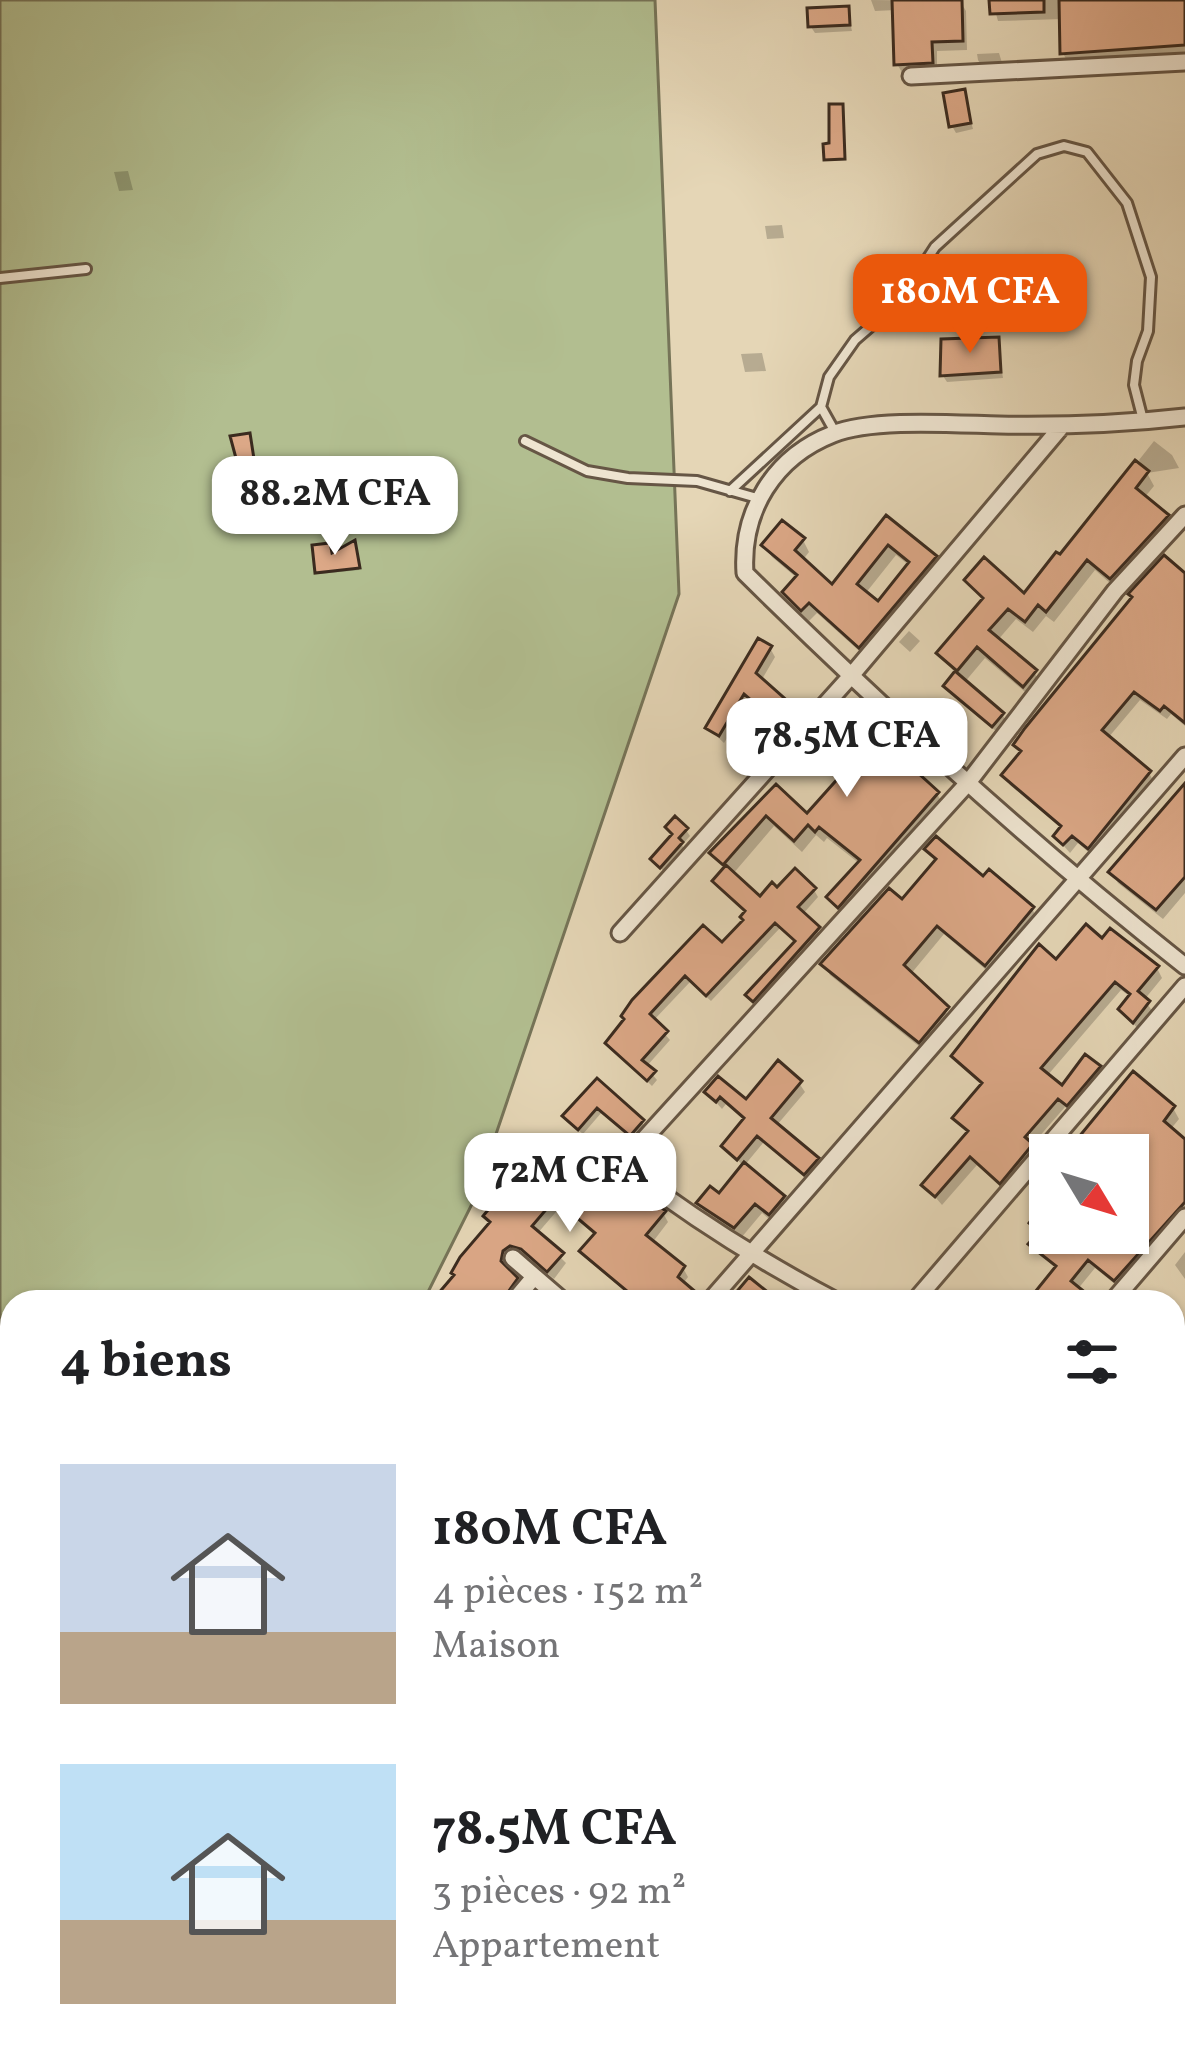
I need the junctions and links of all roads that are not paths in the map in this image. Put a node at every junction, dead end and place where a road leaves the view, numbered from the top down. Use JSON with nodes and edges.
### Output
{"nodes":[{"id":1,"x":1185,"y":62,"type":"edge"},
{"id":2,"x":911,"y":76,"type":"dead end"},
{"id":3,"x":86,"y":268,"type":"dead end"},
{"id":4,"x":0,"y":278,"type":"edge"},
{"id":5,"x":821,"y":407,"type":"junction"},
{"id":6,"x":1185,"y":417,"type":"edge"},
{"id":7,"x":1143,"y":422,"type":"junction"},
{"id":8,"x":1062,"y":426,"type":"junction"},
{"id":9,"x":835,"y":432,"type":"junction"},
{"id":10,"x":526,"y":441,"type":"dead end"},
{"id":11,"x":730,"y":491,"type":"junction"},
{"id":12,"x":757,"y":498,"type":"junction"},
{"id":13,"x":1185,"y":515,"type":"edge"},
{"id":14,"x":850,"y":677,"type":"junction"},
{"id":15,"x":1185,"y":756,"type":"edge"},
{"id":16,"x":967,"y":784,"type":"junction"},
{"id":17,"x":1078,"y":881,"type":"junction"},
{"id":18,"x":620,"y":933,"type":"dead end"},
{"id":19,"x":1185,"y":966,"type":"edge"},
{"id":20,"x":1185,"y":986,"type":"edge"},
{"id":21,"x":1185,"y":1216,"type":"edge"},
{"id":22,"x":751,"y":1256,"type":"junction"},
{"id":23,"x":513,"y":1258,"type":"dead end"},
{"id":24,"x":534,"y":1277,"type":"junction"},
{"id":25,"x":523,"y":1290,"type":"edge"},
{"id":26,"x":549,"y":1290,"type":"edge"},
{"id":27,"x":720,"y":1290,"type":"edge"},
{"id":28,"x":815,"y":1290,"type":"edge"},
{"id":29,"x":924,"y":1290,"type":"edge"},
{"id":30,"x":1122,"y":1290,"type":"edge"}],
"edges":[{"from":1,"to":2,"type":"street"},
{"from":3,"to":4,"type":"lane"},
{"from":5,"to":7,"type":"lane"},
{"from":5,"to":9,"type":"lane"},
{"from":5,"to":11,"type":"lane"},
{"from":6,"to":7,"type":"street"},
{"from":7,"to":8,"type":"street"},
{"from":8,"to":9,"type":"street"},
{"from":8,"to":14,"type":"street"},
{"from":9,"to":12,"type":"street"},
{"from":10,"to":11,"type":"lane"},
{"from":11,"to":12,"type":"lane"},
{"from":12,"to":14,"type":"street"},
{"from":13,"to":16,"type":"street"},
{"from":14,"to":16,"type":"street"},
{"from":14,"to":18,"type":"street"},
{"from":15,"to":17,"type":"street"},
{"from":16,"to":17,"type":"street"},
{"from":16,"to":22,"type":"street"},
{"from":17,"to":19,"type":"street"},
{"from":17,"to":22,"type":"street"},
{"from":20,"to":29,"type":"street"},
{"from":21,"to":30,"type":"street"},
{"from":22,"to":27,"type":"street"},
{"from":22,"to":28,"type":"street"},
{"from":23,"to":24,"type":"street"},
{"from":24,"to":25,"type":"street"},
{"from":24,"to":26,"type":"street"}]}
